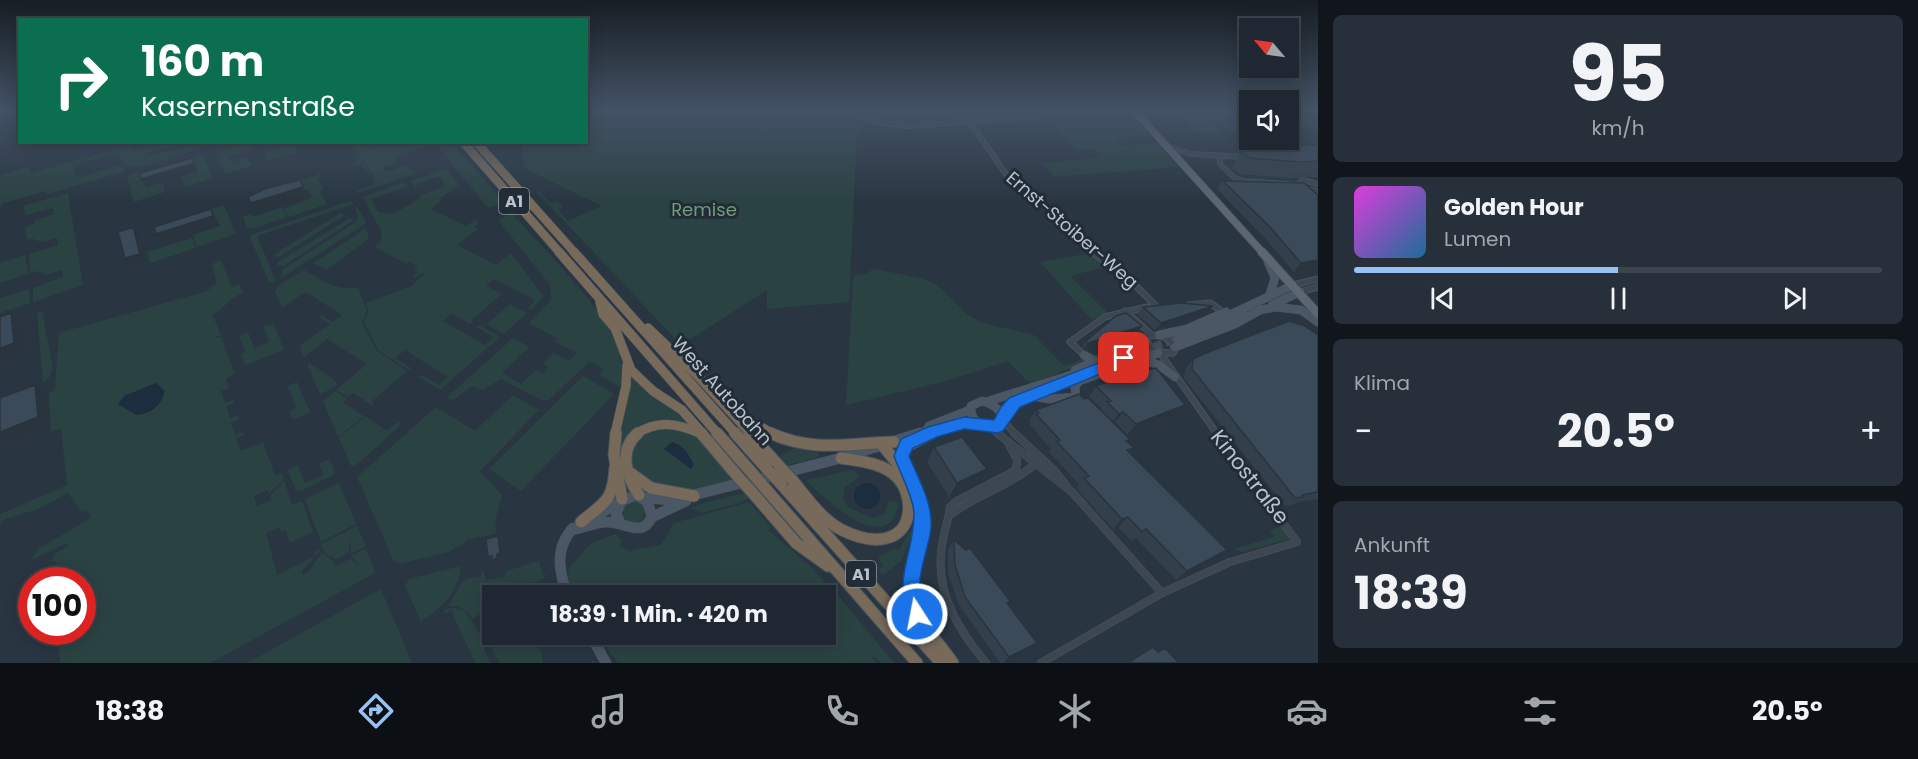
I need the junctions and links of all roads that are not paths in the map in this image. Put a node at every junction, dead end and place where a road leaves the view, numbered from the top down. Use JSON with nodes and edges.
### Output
{"nodes":[{"id":1,"x":983,"y":140,"type":"edge"},
{"id":2,"x":1162,"y":140,"type":"edge"},
{"id":3,"x":466,"y":144,"type":"edge"},
{"id":4,"x":478,"y":144,"type":"edge"},
{"id":5,"x":1169,"y":147,"type":"junction"},
{"id":6,"x":1224,"y":156,"type":"junction"},
{"id":7,"x":1246,"y":157,"type":"edge"},
{"id":8,"x":1318,"y":184,"type":"edge"},
{"id":9,"x":1305,"y":188,"type":"junction"},
{"id":10,"x":1318,"y":190,"type":"edge"},
{"id":11,"x":1318,"y":196,"type":"edge"},
{"id":12,"x":1260,"y":248,"type":"junction"},
{"id":13,"x":1318,"y":279,"type":"edge"},
{"id":14,"x":1293,"y":285,"type":"junction"},
{"id":15,"x":1318,"y":287,"type":"edge"},
{"id":16,"x":1300,"y":292,"type":"junction"},
{"id":17,"x":1269,"y":296,"type":"junction"},
{"id":18,"x":600,"y":299,"type":"junction"},
{"id":19,"x":1256,"y":302,"type":"junction"},
{"id":20,"x":1155,"y":305,"type":"junction"},
{"id":21,"x":1164,"y":305,"type":"edge"},
{"id":22,"x":1183,"y":305,"type":"edge"},
{"id":23,"x":1260,"y":310,"type":"junction"},
{"id":24,"x":1125,"y":311,"type":"junction"},
{"id":25,"x":1223,"y":312,"type":"junction"},
{"id":26,"x":1318,"y":314,"type":"edge"},
{"id":27,"x":1318,"y":322,"type":"edge"},
{"id":28,"x":641,"y":326,"type":"junction"},
{"id":29,"x":1198,"y":331,"type":"junction"},
{"id":30,"x":1152,"y":337,"type":"junction"},
{"id":31,"x":1176,"y":343,"type":"junction"},
{"id":32,"x":1159,"y":353,"type":"junction"},
{"id":33,"x":1084,"y":355,"type":"junction"},
{"id":34,"x":1141,"y":355,"type":"junction"},
{"id":35,"x":627,"y":362,"type":"junction"},
{"id":36,"x":1096,"y":362,"type":"junction"},
{"id":37,"x":1086,"y":369,"type":"junction"},
{"id":38,"x":1175,"y":377,"type":"junction"},
{"id":39,"x":1079,"y":381,"type":"junction"},
{"id":40,"x":1059,"y":382,"type":"junction"},
{"id":41,"x":1031,"y":396,"type":"junction"},
{"id":42,"x":986,"y":402,"type":"junction"},
{"id":43,"x":723,"y":403,"type":"junction"},
{"id":44,"x":970,"y":410,"type":"junction"},
{"id":45,"x":1003,"y":418,"type":"junction"},
{"id":46,"x":977,"y":423,"type":"junction"},
{"id":47,"x":988,"y":427,"type":"junction"},
{"id":48,"x":930,"y":431,"type":"junction"},
{"id":49,"x":703,"y":435,"type":"junction"},
{"id":50,"x":1007,"y":441,"type":"junction"},
{"id":51,"x":888,"y":444,"type":"junction"},
{"id":52,"x":1032,"y":451,"type":"junction"},
{"id":53,"x":841,"y":459,"type":"junction"},
{"id":54,"x":1036,"y":463,"type":"junction"},
{"id":55,"x":621,"y":466,"type":"junction"},
{"id":56,"x":908,"y":477,"type":"junction"},
{"id":57,"x":787,"y":483,"type":"junction"},
{"id":58,"x":1072,"y":492,"type":"junction"},
{"id":59,"x":694,"y":496,"type":"junction"},
{"id":60,"x":642,"y":497,"type":"junction"},
{"id":61,"x":620,"y":501,"type":"junction"},
{"id":62,"x":949,"y":516,"type":"junction"},
{"id":63,"x":652,"y":517,"type":"junction"},
{"id":64,"x":581,"y":522,"type":"junction"},
{"id":65,"x":621,"y":524,"type":"junction"},
{"id":66,"x":571,"y":530,"type":"junction"},
{"id":67,"x":842,"y":576,"type":"junction"},
{"id":68,"x":565,"y":585,"type":"edge"},
{"id":69,"x":1162,"y":593,"type":"junction"},
{"id":70,"x":596,"y":645,"type":"edge"},
{"id":71,"x":606,"y":663,"type":"edge"},
{"id":72,"x":917,"y":663,"type":"edge"},
{"id":73,"x":941,"y":663,"type":"edge"},
{"id":74,"x":952,"y":663,"type":"edge"},
{"id":75,"x":986,"y":663,"type":"edge"},
{"id":76,"x":1041,"y":663,"type":"edge"}],
"edges":[{"from":1,"to":20,"type":"street","name":"Ernst-Stoiber-Weg"},
{"from":2,"to":5,"type":"main road"},
{"from":3,"to":18,"type":"highway","name":"West Autobahn","number":"A1"},
{"from":4,"to":28,"type":"highway","name":"West Autobahn","number":"A1"},
{"from":5,"to":6,"type":"street"},
{"from":5,"to":12,"type":"main road"},
{"from":6,"to":7,"type":"street"},
{"from":6,"to":9,"type":"street"},
{"from":8,"to":9,"type":"street"},
{"from":9,"to":10,"type":"street"},
{"from":9,"to":11,"type":"street"},
{"from":12,"to":14,"type":"main road"},
{"from":12,"to":17,"type":"main road"},
{"from":13,"to":14,"type":"street"},
{"from":14,"to":16,"type":"main road"},
{"from":14,"to":17,"type":"main road"},
{"from":15,"to":16,"type":"street"},
{"from":16,"to":23,"type":"main road"},
{"from":16,"to":26,"type":"main road"},
{"from":17,"to":19,"type":"main road"},
{"from":18,"to":35,"type":"highway"},
{"from":18,"to":67,"type":"highway","name":"West Autobahn","number":"A1","bridge":true},
{"from":19,"to":25,"type":"main road"},
{"from":19,"to":29,"type":"main road"},
{"from":20,"to":21,"type":"street"},
{"from":20,"to":24,"type":"street"},
{"from":22,"to":25,"type":"street"},
{"from":23,"to":27,"type":"main road"},
{"from":23,"to":29,"type":"main road"},
{"from":23,"to":31,"type":"main road"},
{"from":24,"to":30,"type":"street"},
{"from":24,"to":33,"type":"street"},
{"from":25,"to":30,"type":"main road"},
{"from":28,"to":43,"type":"highway"},
{"from":28,"to":57,"type":"highway","name":"West Autobahn","number":"A1","bridge":true},
{"from":29,"to":31,"type":"main road"},
{"from":30,"to":31,"type":"street"},
{"from":30,"to":32,"type":"street","name":"Kinostraße"},
{"from":30,"to":36,"type":"main road"},
{"from":31,"to":32,"type":"street"},
{"from":32,"to":34,"type":"main road"},
{"from":32,"to":38,"type":"street","name":"Kinostraße"},
{"from":33,"to":36,"type":"main road"},
{"from":33,"to":37,"type":"main road"},
{"from":34,"to":37,"type":"main road"},
{"from":34,"to":38,"type":"main road"},
{"from":34,"to":39,"type":"main road"},
{"from":35,"to":49,"type":"highway"},
{"from":35,"to":55,"type":"highway"},
{"from":36,"to":37,"type":"main road"},
{"from":37,"to":40,"type":"main road"},
{"from":38,"to":69,"type":"street","name":"Kinostraße"},
{"from":39,"to":40,"type":"main road"},
{"from":39,"to":41,"type":"main road"},
{"from":40,"to":41,"type":"main road"},
{"from":40,"to":42,"type":"main road"},
{"from":41,"to":45,"type":"main road"},
{"from":42,"to":44,"type":"main road"},
{"from":42,"to":45,"type":"main road"},
{"from":43,"to":51,"type":"highway"},
{"from":43,"to":57,"type":"highway","bridge":true},
{"from":44,"to":46,"type":"main road"},
{"from":44,"to":48,"type":"main road"},
{"from":45,"to":47,"type":"main road"},
{"from":45,"to":52,"type":"street"},
{"from":46,"to":47,"type":"main road"},
{"from":46,"to":48,"type":"main road"},
{"from":47,"to":50,"type":"street"},
{"from":48,"to":51,"type":"main road"},
{"from":48,"to":56,"type":"highway"},
{"from":49,"to":55,"type":"highway"},
{"from":49,"to":67,"type":"highway","bridge":true},
{"from":50,"to":54,"type":"street"},
{"from":50,"to":62,"type":"street"},
{"from":51,"to":53,"type":"main road"},
{"from":51,"to":56,"type":"highway"},
{"from":52,"to":54,"type":"street"},
{"from":52,"to":58,"type":"street"},
{"from":53,"to":57,"type":"highway"},
{"from":53,"to":59,"type":"main road"},
{"from":54,"to":58,"type":"street"},
{"from":54,"to":62,"type":"street"},
{"from":55,"to":59,"type":"highway"},
{"from":55,"to":60,"type":"highway"},
{"from":55,"to":61,"type":"highway"},
{"from":55,"to":64,"type":"highway"},
{"from":56,"to":74,"type":"highway"},
{"from":57,"to":73,"type":"highway","name":"West Autobahn","number":"A1"},
{"from":58,"to":69,"type":"street"},
{"from":59,"to":60,"type":"main road"},
{"from":59,"to":63,"type":"main road"},
{"from":60,"to":61,"type":"main road"},
{"from":60,"to":63,"type":"main road"},
{"from":61,"to":64,"type":"main road"},
{"from":61,"to":65,"type":"main road"},
{"from":62,"to":75,"type":"street"},
{"from":63,"to":65,"type":"main road"},
{"from":64,"to":66,"type":"main road"},
{"from":65,"to":66,"type":"main road"},
{"from":66,"to":68,"type":"main road"},
{"from":67,"to":72,"type":"highway","name":"West Autobahn","number":"A1"},
{"from":69,"to":76,"type":"street"},
{"from":70,"to":71,"type":"main road"}]}
